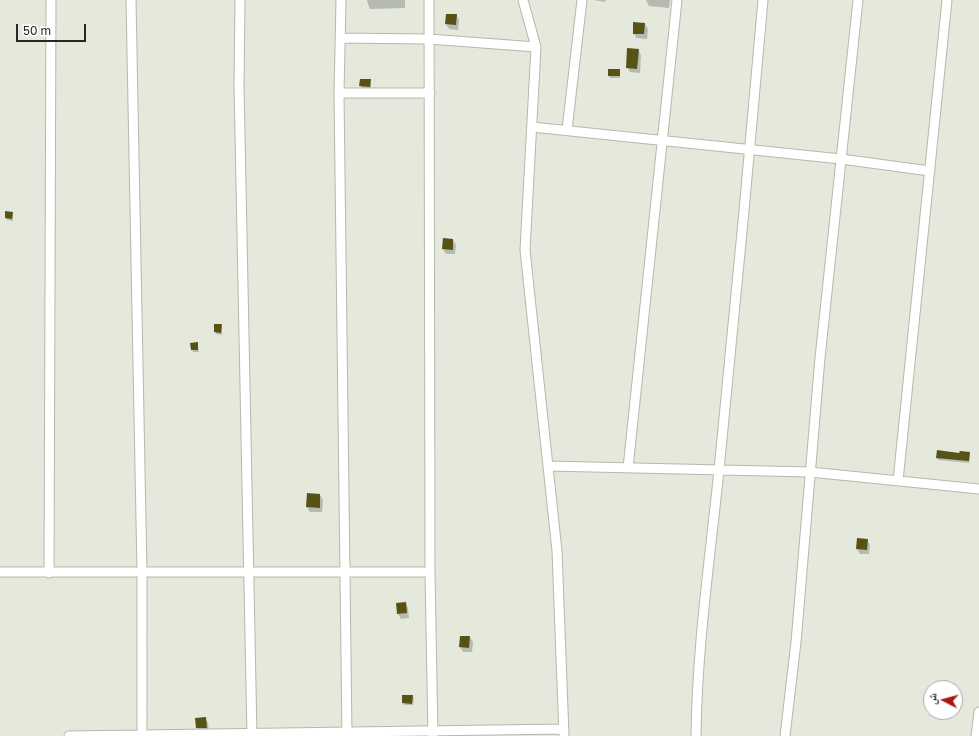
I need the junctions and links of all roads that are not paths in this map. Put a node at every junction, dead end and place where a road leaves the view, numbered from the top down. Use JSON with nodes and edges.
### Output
{"nodes":[{"id":1,"x":51,"y":0,"type":"edge"},
{"id":2,"x":131,"y":0,"type":"edge"},
{"id":3,"x":240,"y":0,"type":"edge"},
{"id":4,"x":341,"y":0,"type":"edge"},
{"id":5,"x":429,"y":0,"type":"edge"},
{"id":6,"x":523,"y":0,"type":"edge"},
{"id":7,"x":582,"y":0,"type":"edge"},
{"id":8,"x":677,"y":0,"type":"edge"},
{"id":9,"x":763,"y":0,"type":"edge"},
{"id":10,"x":858,"y":0,"type":"edge"},
{"id":11,"x":947,"y":0,"type":"edge"},
{"id":12,"x":340,"y":38,"type":"junction"},
{"id":13,"x":429,"y":39,"type":"junction"},
{"id":14,"x":536,"y":46,"type":"junction"},
{"id":15,"x":430,"y":93,"type":"junction"},
{"id":16,"x":339,"y":94,"type":"junction"},
{"id":17,"x":532,"y":126,"type":"junction"},
{"id":18,"x":567,"y":130,"type":"junction"},
{"id":19,"x":663,"y":140,"type":"junction"},
{"id":20,"x":749,"y":150,"type":"junction"},
{"id":21,"x":841,"y":159,"type":"junction"},
{"id":22,"x":930,"y":171,"type":"junction"},
{"id":23,"x":548,"y":466,"type":"junction"},
{"id":24,"x":628,"y":468,"type":"junction"},
{"id":25,"x":719,"y":470,"type":"junction"},
{"id":26,"x":810,"y":472,"type":"junction"},
{"id":27,"x":898,"y":481,"type":"junction"},
{"id":28,"x":979,"y":489,"type":"edge"},
{"id":29,"x":0,"y":572,"type":"edge"},
{"id":30,"x":142,"y":572,"type":"junction"},
{"id":31,"x":249,"y":572,"type":"junction"},
{"id":32,"x":345,"y":572,"type":"junction"},
{"id":33,"x":430,"y":572,"type":"junction"},
{"id":34,"x":49,"y":573,"type":"junction"},
{"id":35,"x":979,"y":712,"type":"edge"},
{"id":36,"x":564,"y":733,"type":"edge"},
{"id":37,"x":347,"y":734,"type":"edge"},
{"id":38,"x":433,"y":734,"type":"edge"},
{"id":39,"x":142,"y":735,"type":"edge"},
{"id":40,"x":252,"y":735,"type":"edge"},
{"id":41,"x":69,"y":736,"type":"edge"},
{"id":42,"x":696,"y":736,"type":"edge"},
{"id":43,"x":785,"y":736,"type":"edge"},
{"id":44,"x":976,"y":736,"type":"edge"}],
"edges":[{"from":1,"to":34,"type":"street"},
{"from":2,"to":30,"type":"street"},
{"from":3,"to":31,"type":"street"},
{"from":4,"to":12,"type":"street"},
{"from":5,"to":13,"type":"street"},
{"from":6,"to":14,"type":"street"},
{"from":7,"to":18,"type":"street"},
{"from":8,"to":19,"type":"street"},
{"from":9,"to":20,"type":"street"},
{"from":10,"to":21,"type":"street"},
{"from":11,"to":22,"type":"street"},
{"from":12,"to":13,"type":"street"},
{"from":12,"to":16,"type":"street"},
{"from":13,"to":14,"type":"street"},
{"from":13,"to":15,"type":"street"},
{"from":14,"to":17,"type":"street"},
{"from":15,"to":16,"type":"street"},
{"from":15,"to":33,"type":"street"},
{"from":16,"to":32,"type":"street"},
{"from":17,"to":18,"type":"street"},
{"from":17,"to":23,"type":"street"},
{"from":18,"to":19,"type":"street"},
{"from":19,"to":20,"type":"street"},
{"from":19,"to":24,"type":"street"},
{"from":20,"to":21,"type":"street"},
{"from":20,"to":25,"type":"street"},
{"from":21,"to":22,"type":"street"},
{"from":21,"to":26,"type":"street"},
{"from":22,"to":27,"type":"street"},
{"from":23,"to":24,"type":"street"},
{"from":23,"to":36,"type":"street"},
{"from":24,"to":25,"type":"street"},
{"from":25,"to":26,"type":"street"},
{"from":25,"to":42,"type":"street"},
{"from":26,"to":27,"type":"street"},
{"from":26,"to":43,"type":"street"},
{"from":27,"to":28,"type":"street"},
{"from":29,"to":34,"type":"street"},
{"from":30,"to":31,"type":"street"},
{"from":30,"to":34,"type":"street"},
{"from":30,"to":39,"type":"street"},
{"from":31,"to":32,"type":"street"},
{"from":31,"to":40,"type":"street"},
{"from":32,"to":33,"type":"street"},
{"from":32,"to":37,"type":"street"},
{"from":33,"to":38,"type":"street"},
{"from":35,"to":44,"type":"street"},
{"from":36,"to":38,"type":"street"},
{"from":37,"to":38,"type":"street"},
{"from":37,"to":40,"type":"street"},
{"from":39,"to":40,"type":"street"},
{"from":39,"to":41,"type":"street"}]}
